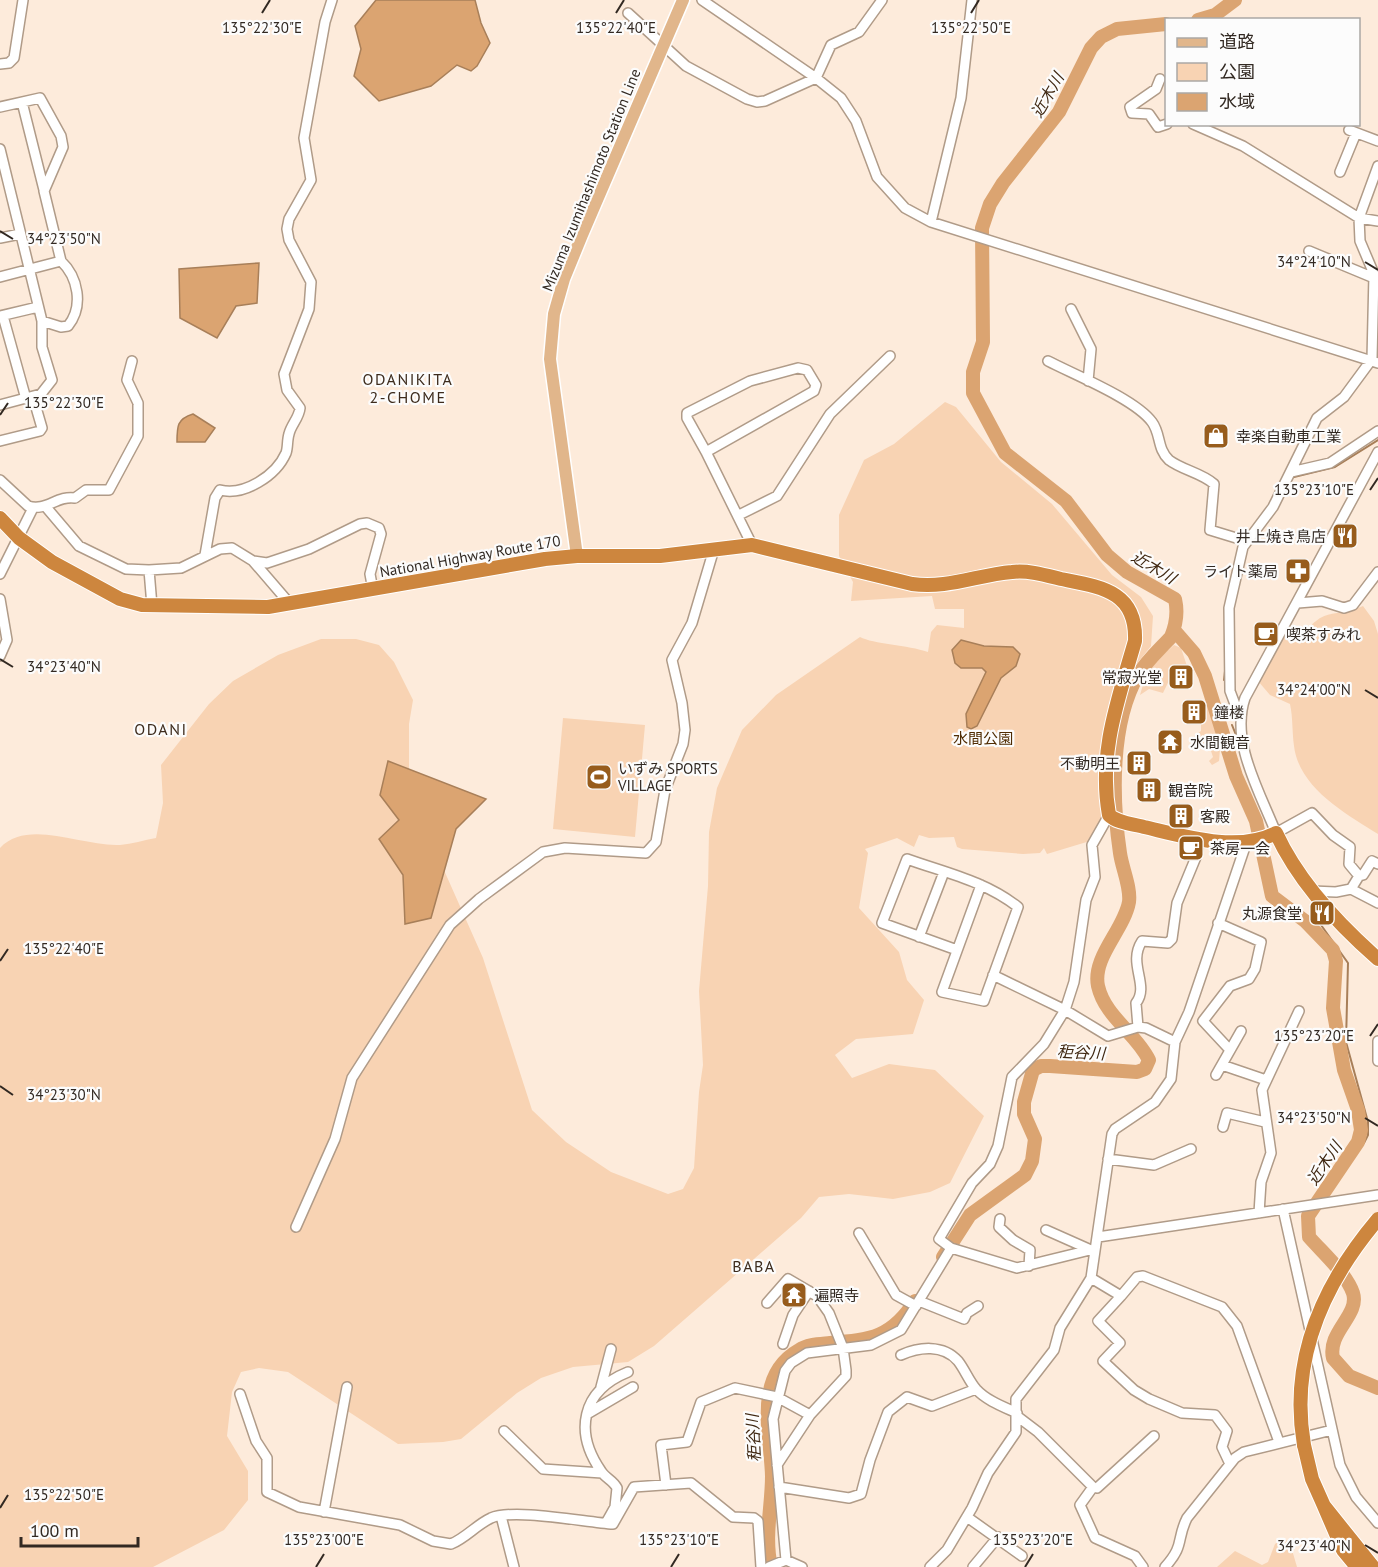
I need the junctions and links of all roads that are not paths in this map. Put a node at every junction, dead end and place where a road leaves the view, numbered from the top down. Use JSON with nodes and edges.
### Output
{"nodes":[{"id":1,"x":23,"y":0,"type":"edge"},
{"id":2,"x":332,"y":0,"type":"edge"},
{"id":3,"x":683,"y":0,"type":"edge"},
{"id":4,"x":702,"y":0,"type":"edge"},
{"id":5,"x":882,"y":0,"type":"edge"},
{"id":6,"x":972,"y":0,"type":"edge"},
{"id":7,"x":628,"y":13,"type":"dead end"},
{"id":8,"x":663,"y":46,"type":"junction"},
{"id":9,"x":0,"y":64,"type":"edge"},
{"id":10,"x":816,"y":78,"type":"junction"},
{"id":11,"x":1160,"y":79,"type":"dead end"},
{"id":12,"x":22,"y":102,"type":"junction"},
{"id":13,"x":0,"y":107,"type":"edge"},
{"id":14,"x":1165,"y":125,"type":"edge"},
{"id":15,"x":1198,"y":126,"type":"edge"},
{"id":16,"x":1378,"y":141,"type":"edge"},
{"id":17,"x":0,"y":149,"type":"edge"},
{"id":18,"x":1378,"y":166,"type":"edge"},
{"id":19,"x":1340,"y":171,"type":"dead end"},
{"id":20,"x":44,"y":191,"type":"junction"},
{"id":21,"x":1359,"y":218,"type":"junction"},
{"id":22,"x":1378,"y":221,"type":"edge"},
{"id":23,"x":931,"y":222,"type":"junction"},
{"id":24,"x":20,"y":234,"type":"junction"},
{"id":25,"x":0,"y":238,"type":"edge"},
{"id":26,"x":1309,"y":251,"type":"dead end"},
{"id":27,"x":61,"y":261,"type":"junction"},
{"id":28,"x":28,"y":270,"type":"junction"},
{"id":29,"x":0,"y":277,"type":"edge"},
{"id":30,"x":1374,"y":278,"type":"junction"},
{"id":31,"x":38,"y":307,"type":"junction"},
{"id":32,"x":1375,"y":307,"type":"edge"},
{"id":33,"x":1071,"y":309,"type":"dead end"},
{"id":34,"x":2,"y":316,"type":"edge"},
{"id":35,"x":42,"y":321,"type":"junction"},
{"id":36,"x":890,"y":356,"type":"dead end"},
{"id":37,"x":1048,"y":361,"type":"dead end"},
{"id":38,"x":1375,"y":361,"type":"edge"},
{"id":39,"x":132,"y":362,"type":"dead end"},
{"id":40,"x":1088,"y":381,"type":"junction"},
{"id":41,"x":29,"y":398,"type":"junction"},
{"id":42,"x":0,"y":405,"type":"edge"},
{"id":43,"x":1378,"y":431,"type":"edge"},
{"id":44,"x":0,"y":441,"type":"edge"},
{"id":45,"x":706,"y":452,"type":"junction"},
{"id":46,"x":1378,"y":452,"type":"edge"},
{"id":47,"x":1291,"y":472,"type":"junction"},
{"id":48,"x":0,"y":480,"type":"edge"},
{"id":49,"x":46,"y":507,"type":"junction"},
{"id":50,"x":33,"y":508,"type":"junction"},
{"id":51,"x":739,"y":515,"type":"junction"},
{"id":52,"x":0,"y":518,"type":"edge"},
{"id":53,"x":19,"y":538,"type":"junction"},
{"id":54,"x":1246,"y":541,"type":"junction"},
{"id":55,"x":752,"y":545,"type":"junction"},
{"id":56,"x":714,"y":549,"type":"junction"},
{"id":57,"x":205,"y":555,"type":"junction"},
{"id":58,"x":577,"y":556,"type":"junction"},
{"id":59,"x":253,"y":561,"type":"junction"},
{"id":60,"x":149,"y":570,"type":"junction"},
{"id":61,"x":1378,"y":572,"type":"edge"},
{"id":62,"x":0,"y":574,"type":"edge"},
{"id":63,"x":373,"y":590,"type":"junction"},
{"id":64,"x":0,"y":599,"type":"edge"},
{"id":65,"x":1298,"y":603,"type":"junction"},
{"id":66,"x":291,"y":604,"type":"junction"},
{"id":67,"x":152,"y":606,"type":"junction"},
{"id":68,"x":0,"y":656,"type":"edge"},
{"id":69,"x":1239,"y":715,"type":"junction"},
{"id":70,"x":1110,"y":817,"type":"junction"},
{"id":71,"x":1273,"y":834,"type":"junction"},
{"id":72,"x":1200,"y":839,"type":"junction"},
{"id":73,"x":1249,"y":840,"type":"junction"},
{"id":74,"x":1378,"y":864,"type":"edge"},
{"id":75,"x":944,"y":872,"type":"junction"},
{"id":76,"x":1359,"y":876,"type":"junction"},
{"id":77,"x":981,"y":885,"type":"junction"},
{"id":78,"x":1351,"y":889,"type":"junction"},
{"id":79,"x":1312,"y":891,"type":"junction"},
{"id":80,"x":1378,"y":903,"type":"edge"},
{"id":81,"x":1218,"y":923,"type":"junction"},
{"id":82,"x":919,"y":937,"type":"junction"},
{"id":83,"x":957,"y":950,"type":"junction"},
{"id":84,"x":1378,"y":959,"type":"edge"},
{"id":85,"x":993,"y":975,"type":"junction"},
{"id":86,"x":1065,"y":1010,"type":"junction"},
{"id":87,"x":1299,"y":1011,"type":"dead end"},
{"id":88,"x":1138,"y":1027,"type":"junction"},
{"id":89,"x":1242,"y":1031,"type":"dead end"},
{"id":90,"x":1378,"y":1041,"type":"edge"},
{"id":91,"x":1176,"y":1042,"type":"junction"},
{"id":92,"x":1230,"y":1050,"type":"junction"},
{"id":93,"x":1378,"y":1061,"type":"edge"},
{"id":94,"x":1222,"y":1065,"type":"junction"},
{"id":95,"x":1216,"y":1075,"type":"dead end"},
{"id":96,"x":1266,"y":1080,"type":"junction"},
{"id":97,"x":1265,"y":1122,"type":"junction"},
{"id":98,"x":1223,"y":1126,"type":"dead end"},
{"id":99,"x":1191,"y":1149,"type":"dead end"},
{"id":100,"x":1108,"y":1159,"type":"junction"},
{"id":101,"x":1378,"y":1195,"type":"edge"},
{"id":102,"x":1283,"y":1209,"type":"junction"},
{"id":103,"x":1259,"y":1213,"type":"junction"},
{"id":104,"x":1000,"y":1219,"type":"dead end"},
{"id":105,"x":1378,"y":1219,"type":"edge"},
{"id":106,"x":296,"y":1227,"type":"dead end"},
{"id":107,"x":1047,"y":1230,"type":"dead end"},
{"id":108,"x":859,"y":1233,"type":"dead end"},
{"id":109,"x":1098,"y":1237,"type":"junction"},
{"id":110,"x":951,"y":1248,"type":"junction"},
{"id":111,"x":1093,"y":1249,"type":"junction"},
{"id":112,"x":1029,"y":1266,"type":"junction"},
{"id":113,"x":1091,"y":1278,"type":"junction"},
{"id":114,"x":809,"y":1291,"type":"junction"},
{"id":115,"x":1121,"y":1296,"type":"junction"},
{"id":116,"x":767,"y":1303,"type":"dead end"},
{"id":117,"x":917,"y":1303,"type":"junction"},
{"id":118,"x":978,"y":1306,"type":"dead end"},
{"id":119,"x":783,"y":1344,"type":"dead end"},
{"id":120,"x":843,"y":1348,"type":"junction"},
{"id":121,"x":611,"y":1350,"type":"dead end"},
{"id":122,"x":901,"y":1355,"type":"dead end"},
{"id":123,"x":628,"y":1372,"type":"dead end"},
{"id":124,"x":347,"y":1387,"type":"dead end"},
{"id":125,"x":633,"y":1387,"type":"dead end"},
{"id":126,"x":976,"y":1389,"type":"junction"},
{"id":127,"x":600,"y":1390,"type":"junction"},
{"id":128,"x":240,"y":1395,"type":"dead end"},
{"id":129,"x":777,"y":1397,"type":"junction"},
{"id":130,"x":587,"y":1414,"type":"junction"},
{"id":131,"x":810,"y":1415,"type":"junction"},
{"id":132,"x":1017,"y":1415,"type":"junction"},
{"id":133,"x":1332,"y":1430,"type":"junction"},
{"id":134,"x":504,"y":1431,"type":"dead end"},
{"id":135,"x":1154,"y":1436,"type":"dead end"},
{"id":136,"x":1279,"y":1442,"type":"junction"},
{"id":137,"x":1230,"y":1464,"type":"junction"},
{"id":138,"x":777,"y":1465,"type":"junction"},
{"id":139,"x":602,"y":1473,"type":"junction"},
{"id":140,"x":666,"y":1485,"type":"junction"},
{"id":141,"x":779,"y":1487,"type":"junction"},
{"id":142,"x":1092,"y":1487,"type":"junction"},
{"id":143,"x":1324,"y":1506,"type":"junction"},
{"id":144,"x":324,"y":1512,"type":"junction"},
{"id":145,"x":501,"y":1516,"type":"junction"},
{"id":146,"x":967,"y":1517,"type":"junction"},
{"id":147,"x":1378,"y":1523,"type":"edge"},
{"id":148,"x":606,"y":1524,"type":"junction"},
{"id":149,"x":998,"y":1537,"type":"junction"},
{"id":150,"x":1022,"y":1556,"type":"dead end"},
{"id":151,"x":786,"y":1560,"type":"junction"},
{"id":152,"x":514,"y":1567,"type":"edge"},
{"id":153,"x":762,"y":1567,"type":"edge"},
{"id":154,"x":770,"y":1567,"type":"edge"},
{"id":155,"x":802,"y":1567,"type":"edge"},
{"id":156,"x":930,"y":1567,"type":"edge"},
{"id":157,"x":973,"y":1567,"type":"edge"},
{"id":158,"x":1143,"y":1567,"type":"edge"},
{"id":159,"x":1165,"y":1567,"type":"edge"},
{"id":160,"x":1358,"y":1567,"type":"edge"},
{"id":161,"x":1373,"y":1567,"type":"edge"}],
"edges":[{"from":1,"to":9,"type":"street"},
{"from":2,"to":57,"type":"street"},
{"from":3,"to":8,"type":"main road","name":"Mizuma Izumihashimoto Station Line"},
{"from":4,"to":10,"type":"street"},
{"from":5,"to":10,"type":"street"},
{"from":6,"to":23,"type":"street"},
{"from":7,"to":8,"type":"street"},
{"from":8,"to":10,"type":"street"},
{"from":8,"to":58,"type":"main road","name":"Mizuma Izumihashimoto Station Line"},
{"from":10,"to":23,"type":"street"},
{"from":11,"to":14,"type":"street"},
{"from":12,"to":13,"type":"street"},
{"from":12,"to":20,"type":"street"},
{"from":12,"to":20,"type":"street"},
{"from":15,"to":21,"type":"street"},
{"from":16,"to":19,"type":"street"},
{"from":17,"to":24,"type":"street"},
{"from":18,"to":21,"type":"street"},
{"from":20,"to":27,"type":"street"},
{"from":21,"to":22,"type":"street"},
{"from":21,"to":30,"type":"street"},
{"from":23,"to":38,"type":"street"},
{"from":24,"to":25,"type":"street"},
{"from":24,"to":28,"type":"street"},
{"from":26,"to":30,"type":"street"},
{"from":27,"to":28,"type":"street"},
{"from":27,"to":35,"type":"street"},
{"from":28,"to":29,"type":"street"},
{"from":28,"to":31,"type":"street"},
{"from":30,"to":32,"type":"street"},
{"from":31,"to":34,"type":"street"},
{"from":31,"to":35,"type":"street"},
{"from":32,"to":38,"type":"street"},
{"from":33,"to":40,"type":"street"},
{"from":34,"to":41,"type":"street"},
{"from":35,"to":41,"type":"street"},
{"from":36,"to":51,"type":"street"},
{"from":37,"to":40,"type":"street"},
{"from":38,"to":47,"type":"street"},
{"from":39,"to":49,"type":"street"},
{"from":40,"to":54,"type":"street"},
{"from":41,"to":42,"type":"street"},
{"from":41,"to":44,"type":"street"},
{"from":43,"to":47,"type":"street"},
{"from":45,"to":45,"type":"street"},
{"from":45,"to":51,"type":"street"},
{"from":46,"to":65,"type":"street"},
{"from":47,"to":54,"type":"street"},
{"from":48,"to":50,"type":"street"},
{"from":49,"to":50,"type":"street"},
{"from":49,"to":60,"type":"street"},
{"from":50,"to":53,"type":"street"},
{"from":51,"to":55,"type":"street"},
{"from":52,"to":53,"type":"highway","name":"National Highway Route 170"},
{"from":53,"to":62,"type":"street"},
{"from":53,"to":67,"type":"highway","name":"National Highway Route 170"},
{"from":54,"to":69,"type":"street"},
{"from":55,"to":56,"type":"highway","name":"National Highway Route 170"},
{"from":55,"to":70,"type":"highway","name":"National Highway Route 170"},
{"from":56,"to":58,"type":"highway","name":"National Highway Route 170"},
{"from":56,"to":106,"type":"street"},
{"from":57,"to":59,"type":"street"},
{"from":57,"to":60,"type":"street"},
{"from":58,"to":63,"type":"highway","name":"National Highway Route 170"},
{"from":59,"to":63,"type":"street"},
{"from":59,"to":66,"type":"street"},
{"from":60,"to":67,"type":"street"},
{"from":61,"to":65,"type":"street"},
{"from":63,"to":66,"type":"highway","name":"National Highway Route 170"},
{"from":64,"to":68,"type":"street"},
{"from":65,"to":69,"type":"street"},
{"from":66,"to":67,"type":"highway","name":"National Highway Route 170"},
{"from":69,"to":71,"type":"street"},
{"from":70,"to":72,"type":"highway"},
{"from":70,"to":86,"type":"street"},
{"from":71,"to":73,"type":"highway"},
{"from":71,"to":76,"type":"street"},
{"from":71,"to":79,"type":"highway"},
{"from":72,"to":73,"type":"highway"},
{"from":72,"to":88,"type":"street"},
{"from":73,"to":81,"type":"street"},
{"from":74,"to":76,"type":"street"},
{"from":75,"to":77,"type":"street"},
{"from":75,"to":82,"type":"street"},
{"from":75,"to":82,"type":"street"},
{"from":76,"to":78,"type":"street"},
{"from":77,"to":83,"type":"street"},
{"from":77,"to":85,"type":"street"},
{"from":78,"to":79,"type":"street"},
{"from":78,"to":80,"type":"street"},
{"from":79,"to":84,"type":"highway"},
{"from":81,"to":91,"type":"street"},
{"from":81,"to":92,"type":"street"},
{"from":82,"to":83,"type":"street"},
{"from":83,"to":85,"type":"street"},
{"from":85,"to":86,"type":"street"},
{"from":86,"to":88,"type":"street"},
{"from":86,"to":110,"type":"street"},
{"from":87,"to":96,"type":"street"},
{"from":88,"to":91,"type":"street"},
{"from":89,"to":92,"type":"street"},
{"from":90,"to":93,"type":"street"},
{"from":91,"to":100,"type":"street"},
{"from":92,"to":94,"type":"street"},
{"from":94,"to":95,"type":"street"},
{"from":94,"to":96,"type":"street"},
{"from":96,"to":97,"type":"street"},
{"from":97,"to":98,"type":"street"},
{"from":97,"to":103,"type":"street"},
{"from":99,"to":100,"type":"street"},
{"from":100,"to":109,"type":"street"},
{"from":101,"to":102,"type":"street"},
{"from":102,"to":103,"type":"street"},
{"from":102,"to":133,"type":"street"},
{"from":103,"to":109,"type":"street"},
{"from":104,"to":112,"type":"street"},
{"from":105,"to":143,"type":"highway","bridge":true},
{"from":107,"to":111,"type":"street"},
{"from":108,"to":117,"type":"street"},
{"from":109,"to":111,"type":"street"},
{"from":110,"to":112,"type":"street"},
{"from":110,"to":117,"type":"street"},
{"from":111,"to":112,"type":"street"},
{"from":111,"to":113,"type":"street"},
{"from":113,"to":115,"type":"street"},
{"from":113,"to":132,"type":"street"},
{"from":114,"to":116,"type":"street"},
{"from":114,"to":119,"type":"street"},
{"from":114,"to":120,"type":"street"},
{"from":115,"to":136,"type":"street"},
{"from":115,"to":137,"type":"street"},
{"from":117,"to":118,"type":"street"},
{"from":117,"to":120,"type":"street"},
{"from":120,"to":129,"type":"street"},
{"from":120,"to":131,"type":"street"},
{"from":121,"to":127,"type":"street"},
{"from":122,"to":126,"type":"street"},
{"from":123,"to":127,"type":"street"},
{"from":124,"to":144,"type":"street"},
{"from":125,"to":130,"type":"street"},
{"from":126,"to":132,"type":"street"},
{"from":126,"to":141,"type":"street"},
{"from":127,"to":130,"type":"street"},
{"from":128,"to":144,"type":"street"},
{"from":129,"to":131,"type":"street"},
{"from":129,"to":138,"type":"street"},
{"from":129,"to":140,"type":"street"},
{"from":130,"to":139,"type":"street"},
{"from":131,"to":138,"type":"street"},
{"from":132,"to":142,"type":"street"},
{"from":132,"to":146,"type":"street"},
{"from":133,"to":136,"type":"street"},
{"from":133,"to":147,"type":"street"},
{"from":134,"to":139,"type":"street"},
{"from":135,"to":142,"type":"street"},
{"from":136,"to":137,"type":"street"},
{"from":137,"to":159,"type":"street"},
{"from":138,"to":141,"type":"street"},
{"from":139,"to":148,"type":"street"},
{"from":140,"to":148,"type":"street"},
{"from":140,"to":153,"type":"street"},
{"from":141,"to":151,"type":"street"},
{"from":142,"to":158,"type":"street"},
{"from":143,"to":160,"type":"highway"},
{"from":143,"to":161,"type":"highway"},
{"from":144,"to":145,"type":"street"},
{"from":145,"to":148,"type":"street"},
{"from":145,"to":152,"type":"street"},
{"from":146,"to":149,"type":"street"},
{"from":146,"to":156,"type":"street"},
{"from":149,"to":150,"type":"street"},
{"from":149,"to":157,"type":"street"},
{"from":151,"to":154,"type":"street"},
{"from":151,"to":155,"type":"street"}]}
